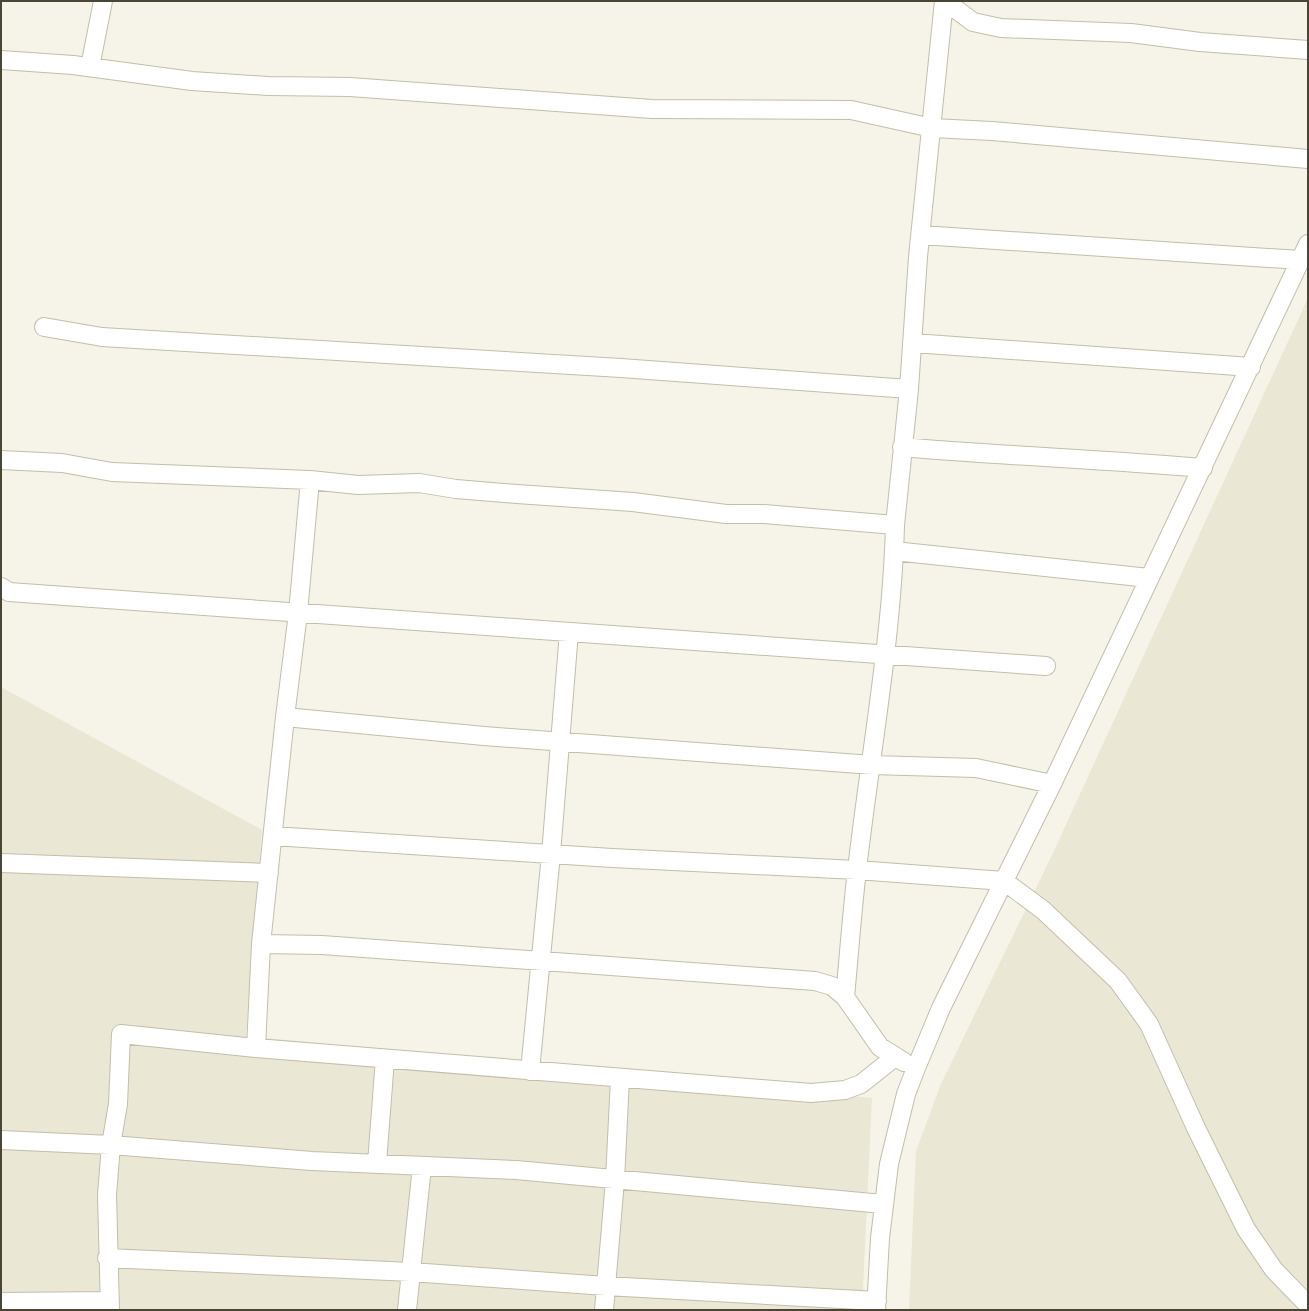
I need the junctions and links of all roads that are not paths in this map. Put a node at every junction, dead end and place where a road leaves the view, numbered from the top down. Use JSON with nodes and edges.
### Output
{"nodes":[{"id":1,"x":103,"y":1,"type":"edge"},
{"id":2,"x":945,"y":1,"type":"edge"},
{"id":3,"x":1308,"y":50,"type":"edge"},
{"id":4,"x":1,"y":60,"type":"edge"},
{"id":5,"x":90,"y":67,"type":"junction"},
{"id":6,"x":932,"y":128,"type":"junction"},
{"id":7,"x":1308,"y":159,"type":"edge"},
{"id":8,"x":921,"y":235,"type":"junction"},
{"id":9,"x":1304,"y":252,"type":"edge"},
{"id":10,"x":44,"y":327,"type":"dead end"},
{"id":11,"x":913,"y":343,"type":"junction"},
{"id":12,"x":1251,"y":367,"type":"junction"},
{"id":13,"x":909,"y":389,"type":"junction"},
{"id":14,"x":902,"y":446,"type":"junction"},
{"id":15,"x":1,"y":460,"type":"edge"},
{"id":16,"x":1203,"y":468,"type":"junction"},
{"id":17,"x":310,"y":480,"type":"junction"},
{"id":18,"x":895,"y":525,"type":"junction"},
{"id":19,"x":894,"y":551,"type":"junction"},
{"id":20,"x":1149,"y":578,"type":"junction"},
{"id":21,"x":1,"y":587,"type":"edge"},
{"id":22,"x":298,"y":613,"type":"junction"},
{"id":23,"x":569,"y":632,"type":"junction"},
{"id":24,"x":884,"y":655,"type":"junction"},
{"id":25,"x":1046,"y":666,"type":"dead end"},
{"id":26,"x":285,"y":717,"type":"junction"},
{"id":27,"x":560,"y":741,"type":"junction"},
{"id":28,"x":872,"y":765,"type":"junction"},
{"id":29,"x":1052,"y":784,"type":"junction"},
{"id":30,"x":273,"y":836,"type":"junction"},
{"id":31,"x":551,"y":854,"type":"junction"},
{"id":32,"x":1,"y":863,"type":"edge"},
{"id":33,"x":856,"y":870,"type":"junction"},
{"id":34,"x":269,"y":873,"type":"junction"},
{"id":35,"x":1004,"y":881,"type":"junction"},
{"id":36,"x":261,"y":944,"type":"junction"},
{"id":37,"x":540,"y":961,"type":"junction"},
{"id":38,"x":845,"y":997,"type":"junction"},
{"id":39,"x":256,"y":1048,"type":"junction"},
{"id":40,"x":895,"y":1057,"type":"junction"},
{"id":41,"x":385,"y":1059,"type":"junction"},
{"id":42,"x":916,"y":1068,"type":"junction"},
{"id":43,"x":530,"y":1071,"type":"junction"},
{"id":44,"x":620,"y":1078,"type":"junction"},
{"id":45,"x":1,"y":1140,"type":"edge"},
{"id":46,"x":111,"y":1145,"type":"junction"},
{"id":47,"x":377,"y":1163,"type":"junction"},
{"id":48,"x":422,"y":1166,"type":"junction"},
{"id":49,"x":615,"y":1180,"type":"junction"},
{"id":50,"x":883,"y":1204,"type":"junction"},
{"id":51,"x":107,"y":1258,"type":"junction"},
{"id":52,"x":411,"y":1272,"type":"junction"},
{"id":53,"x":606,"y":1286,"type":"junction"},
{"id":54,"x":1,"y":1302,"type":"edge"},
{"id":55,"x":876,"y":1305,"type":"edge"},
{"id":56,"x":1308,"y":1305,"type":"edge"},
{"id":57,"x":110,"y":1306,"type":"edge"},
{"id":58,"x":407,"y":1310,"type":"edge"},
{"id":59,"x":604,"y":1310,"type":"edge"}],
"edges":[{"from":1,"to":5,"type":"street"},
{"from":2,"to":3,"type":"street"},
{"from":2,"to":6,"type":"street"},
{"from":4,"to":5,"type":"street"},
{"from":5,"to":6,"type":"street"},
{"from":6,"to":7,"type":"street"},
{"from":6,"to":8,"type":"street"},
{"from":8,"to":9,"type":"street"},
{"from":8,"to":11,"type":"street"},
{"from":9,"to":12,"type":"street"},
{"from":10,"to":13,"type":"street"},
{"from":11,"to":12,"type":"street"},
{"from":11,"to":13,"type":"street"},
{"from":12,"to":16,"type":"street"},
{"from":13,"to":14,"type":"street"},
{"from":14,"to":16,"type":"street"},
{"from":14,"to":18,"type":"street"},
{"from":15,"to":17,"type":"street"},
{"from":16,"to":20,"type":"street"},
{"from":17,"to":18,"type":"street"},
{"from":17,"to":22,"type":"street"},
{"from":18,"to":19,"type":"street"},
{"from":19,"to":20,"type":"street"},
{"from":19,"to":24,"type":"street"},
{"from":20,"to":29,"type":"street"},
{"from":21,"to":22,"type":"street"},
{"from":22,"to":23,"type":"street"},
{"from":22,"to":26,"type":"street"},
{"from":23,"to":24,"type":"street"},
{"from":23,"to":27,"type":"street"},
{"from":24,"to":25,"type":"street"},
{"from":24,"to":28,"type":"street"},
{"from":26,"to":27,"type":"street"},
{"from":26,"to":30,"type":"street"},
{"from":27,"to":28,"type":"street"},
{"from":27,"to":31,"type":"street"},
{"from":28,"to":29,"type":"street"},
{"from":28,"to":33,"type":"street"},
{"from":29,"to":35,"type":"street"},
{"from":30,"to":31,"type":"street"},
{"from":30,"to":34,"type":"street"},
{"from":31,"to":33,"type":"street"},
{"from":31,"to":37,"type":"street"},
{"from":32,"to":34,"type":"street"},
{"from":33,"to":35,"type":"street"},
{"from":33,"to":38,"type":"street"},
{"from":34,"to":36,"type":"street"},
{"from":35,"to":42,"type":"street"},
{"from":35,"to":56,"type":"street"},
{"from":36,"to":37,"type":"street"},
{"from":36,"to":39,"type":"street"},
{"from":37,"to":38,"type":"street"},
{"from":37,"to":43,"type":"street"},
{"from":38,"to":40,"type":"street"},
{"from":39,"to":41,"type":"street"},
{"from":39,"to":46,"type":"street"},
{"from":40,"to":42,"type":"street"},
{"from":40,"to":44,"type":"street"},
{"from":41,"to":43,"type":"street"},
{"from":41,"to":47,"type":"street"},
{"from":42,"to":50,"type":"street"},
{"from":43,"to":44,"type":"street"},
{"from":44,"to":49,"type":"street"},
{"from":45,"to":46,"type":"street"},
{"from":46,"to":47,"type":"street"},
{"from":46,"to":51,"type":"street"},
{"from":47,"to":48,"type":"street"},
{"from":48,"to":49,"type":"street"},
{"from":48,"to":52,"type":"street"},
{"from":49,"to":50,"type":"street"},
{"from":49,"to":53,"type":"street"},
{"from":50,"to":55,"type":"street"},
{"from":51,"to":52,"type":"street"},
{"from":51,"to":57,"type":"street"},
{"from":52,"to":53,"type":"street"},
{"from":52,"to":58,"type":"street"},
{"from":53,"to":55,"type":"street"},
{"from":53,"to":59,"type":"street"},
{"from":54,"to":57,"type":"street"}]}
